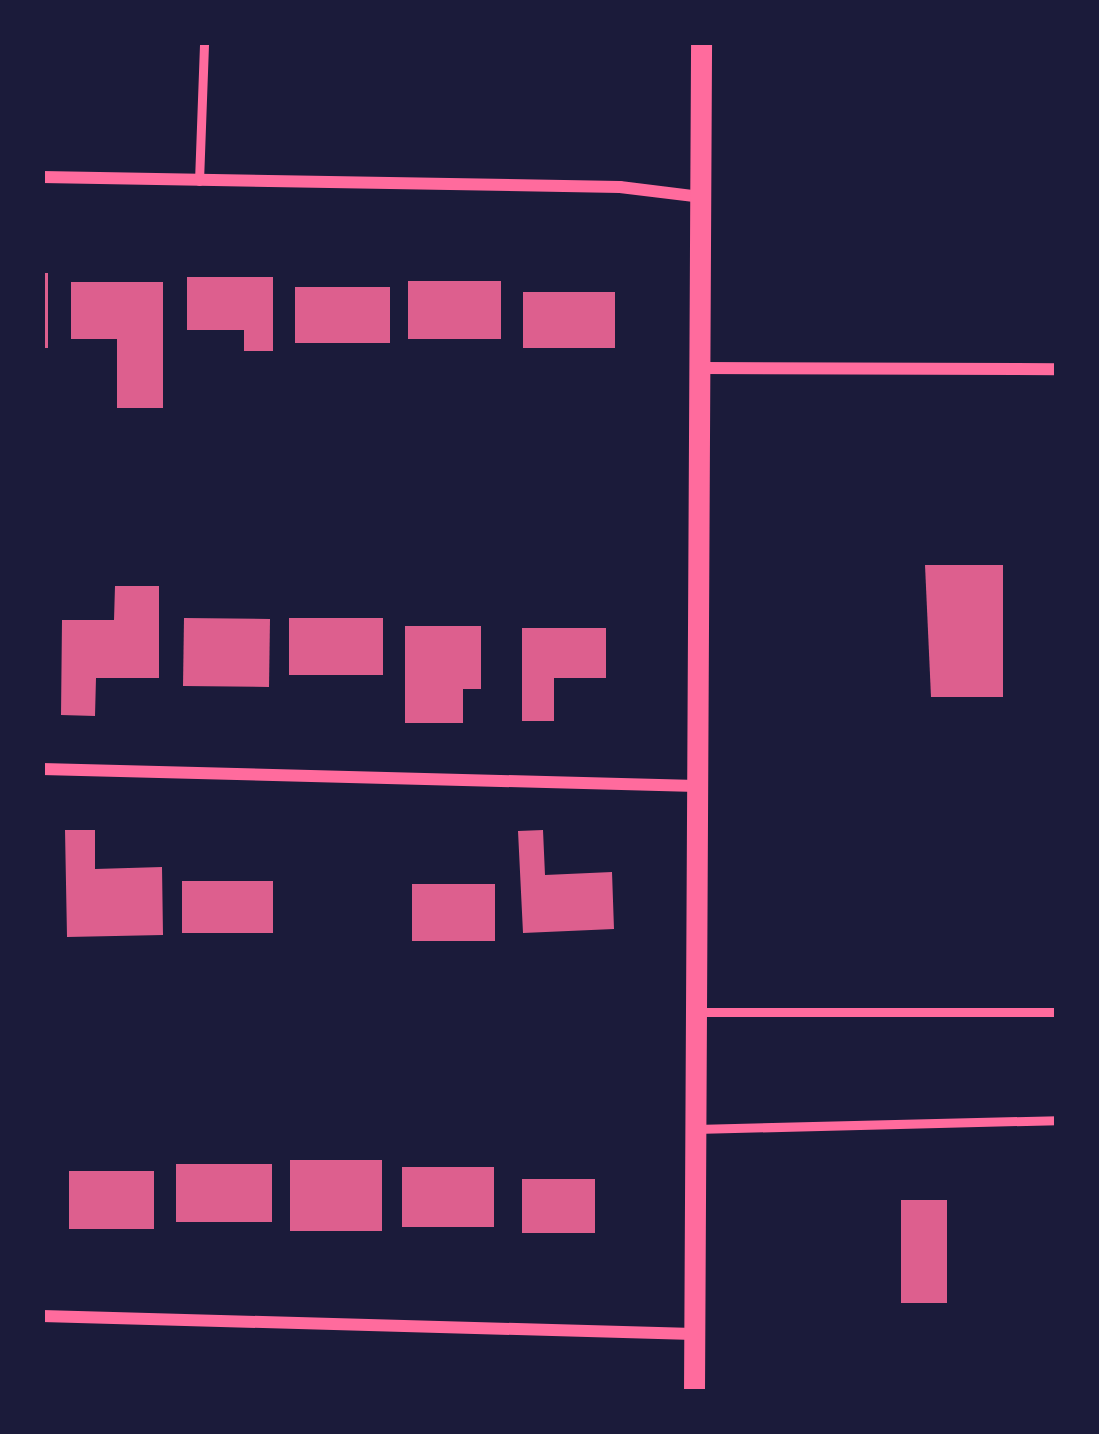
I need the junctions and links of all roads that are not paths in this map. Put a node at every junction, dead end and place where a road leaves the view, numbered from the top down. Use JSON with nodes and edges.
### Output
{"nodes":[{"id":1,"x":204,"y":42,"type":"edge"},
{"id":2,"x":701,"y":42,"type":"edge"},
{"id":3,"x":42,"y":177,"type":"edge"},
{"id":4,"x":199,"y":181,"type":"junction"},
{"id":5,"x":702,"y":197,"type":"junction"},
{"id":6,"x":702,"y":368,"type":"junction"},
{"id":7,"x":1057,"y":369,"type":"edge"},
{"id":8,"x":42,"y":769,"type":"edge"},
{"id":9,"x":697,"y":786,"type":"junction"},
{"id":10,"x":696,"y":1012,"type":"junction"},
{"id":11,"x":1057,"y":1012,"type":"edge"},
{"id":12,"x":1057,"y":1120,"type":"edge"},
{"id":13,"x":695,"y":1129,"type":"junction"},
{"id":14,"x":42,"y":1316,"type":"edge"},
{"id":15,"x":694,"y":1334,"type":"junction"},
{"id":16,"x":694,"y":1392,"type":"edge"}],
"edges":[{"from":1,"to":4,"type":"lane"},
{"from":2,"to":5,"type":"street"},
{"from":3,"to":4,"type":"street"},
{"from":4,"to":5,"type":"street"},
{"from":5,"to":6,"type":"street"},
{"from":6,"to":7,"type":"street"},
{"from":6,"to":9,"type":"street"},
{"from":8,"to":9,"type":"street"},
{"from":9,"to":10,"type":"street"},
{"from":10,"to":11,"type":"lane"},
{"from":10,"to":13,"type":"street"},
{"from":12,"to":13,"type":"lane"},
{"from":13,"to":15,"type":"street"},
{"from":14,"to":15,"type":"street"},
{"from":15,"to":16,"type":"street"}]}
